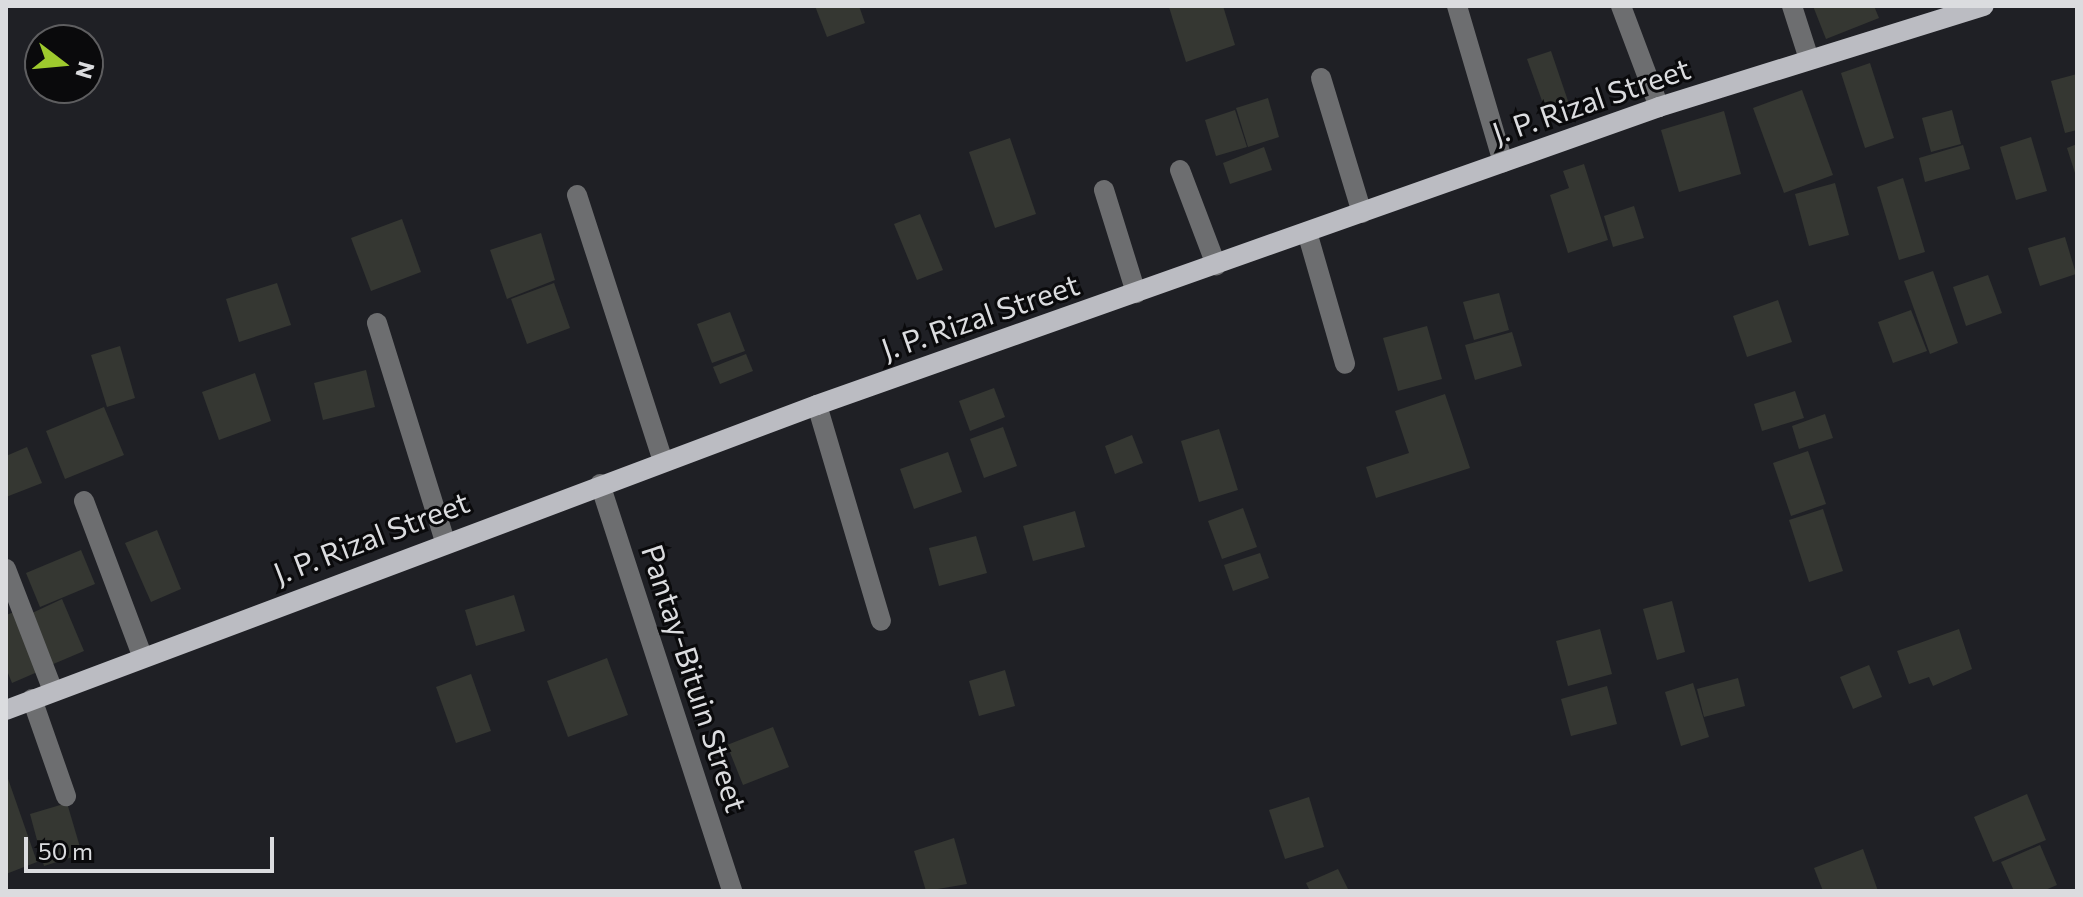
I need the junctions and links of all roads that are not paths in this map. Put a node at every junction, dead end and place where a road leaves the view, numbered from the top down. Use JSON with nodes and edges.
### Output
{"nodes":[{"id":1,"x":1457,"y":6,"type":"edge"},
{"id":2,"x":1621,"y":6,"type":"edge"},
{"id":3,"x":1792,"y":6,"type":"edge"},
{"id":4,"x":1984,"y":6,"type":"edge"},
{"id":5,"x":1809,"y":59,"type":"junction"},
{"id":6,"x":1321,"y":78,"type":"dead end"},
{"id":7,"x":1659,"y":107,"type":"junction"},
{"id":8,"x":1503,"y":162,"type":"junction"},
{"id":9,"x":1180,"y":170,"type":"dead end"},
{"id":10,"x":1104,"y":190,"type":"dead end"},
{"id":11,"x":577,"y":195,"type":"dead end"},
{"id":12,"x":1362,"y":213,"type":"junction"},
{"id":13,"x":1307,"y":232,"type":"junction"},
{"id":14,"x":1216,"y":265,"type":"junction"},
{"id":15,"x":1136,"y":293,"type":"junction"},
{"id":16,"x":377,"y":323,"type":"dead end"},
{"id":17,"x":1345,"y":364,"type":"dead end"},
{"id":18,"x":817,"y":405,"type":"junction"},
{"id":19,"x":663,"y":461,"type":"junction"},
{"id":20,"x":600,"y":484,"type":"junction"},
{"id":21,"x":84,"y":501,"type":"dead end"},
{"id":22,"x":445,"y":541,"type":"junction"},
{"id":23,"x":6,"y":569,"type":"edge"},
{"id":24,"x":881,"y":621,"type":"dead end"},
{"id":25,"x":142,"y":655,"type":"junction"},
{"id":26,"x":53,"y":691,"type":"junction"},
{"id":27,"x":32,"y":699,"type":"junction"},
{"id":28,"x":6,"y":710,"type":"edge"},
{"id":29,"x":66,"y":796,"type":"dead end"},
{"id":30,"x":732,"y":891,"type":"edge"}],
"edges":[{"from":1,"to":8,"type":"street"},
{"from":2,"to":7,"type":"street"},
{"from":3,"to":5,"type":"street"},
{"from":4,"to":5,"type":"main road","name":"J. P. Rizal Street"},
{"from":5,"to":7,"type":"main road","name":"J. P. Rizal Street"},
{"from":6,"to":12,"type":"street"},
{"from":7,"to":8,"type":"main road","name":"J. P. Rizal Street"},
{"from":8,"to":12,"type":"main road","name":"J. P. Rizal Street"},
{"from":9,"to":14,"type":"street"},
{"from":10,"to":15,"type":"street"},
{"from":11,"to":19,"type":"street"},
{"from":12,"to":13,"type":"main road","name":"J. P. Rizal Street"},
{"from":13,"to":14,"type":"main road","name":"J. P. Rizal Street"},
{"from":13,"to":17,"type":"street"},
{"from":14,"to":15,"type":"main road","name":"J. P. Rizal Street"},
{"from":15,"to":18,"type":"main road","name":"J. P. Rizal Street"},
{"from":16,"to":22,"type":"street"},
{"from":18,"to":19,"type":"main road","name":"J. P. Rizal Street"},
{"from":18,"to":24,"type":"street"},
{"from":19,"to":20,"type":"main road","name":"J. P. Rizal Street"},
{"from":20,"to":22,"type":"main road","name":"J. P. Rizal Street"},
{"from":20,"to":30,"type":"street","name":"Pantay-Bituin Street"},
{"from":21,"to":25,"type":"street"},
{"from":22,"to":25,"type":"main road","name":"J. P. Rizal Street"},
{"from":23,"to":26,"type":"street"},
{"from":25,"to":26,"type":"main road","name":"J. P. Rizal Street"},
{"from":26,"to":27,"type":"main road","name":"J. P. Rizal Street"},
{"from":27,"to":28,"type":"main road","name":"J. P. Rizal Street"},
{"from":27,"to":29,"type":"street"}]}
